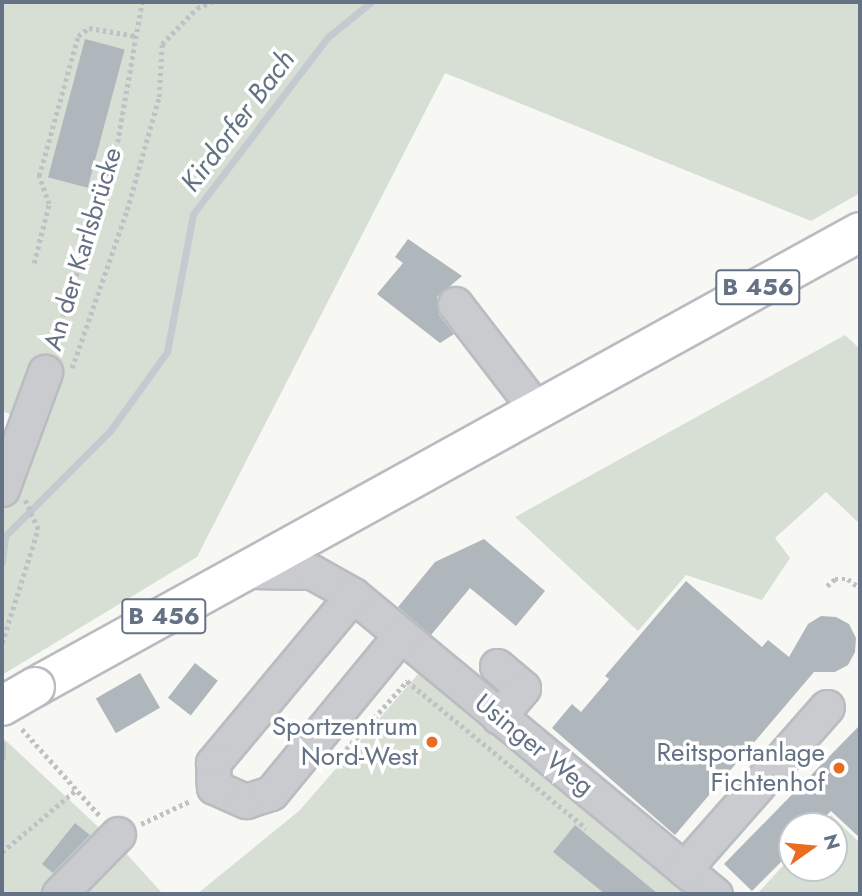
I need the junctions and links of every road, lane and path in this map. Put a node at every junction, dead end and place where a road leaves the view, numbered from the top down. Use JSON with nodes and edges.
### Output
{"nodes":[{"id":1,"x":142,"y":2,"type":"edge"},
{"id":2,"x":212,"y":2,"type":"edge"},
{"id":3,"x":136,"y":36,"type":"junction"},
{"id":4,"x":860,"y":232,"type":"edge"},
{"id":5,"x":34,"y":263,"type":"dead end"},
{"id":6,"x":455,"y":304,"type":"dead end"},
{"id":7,"x":56,"y":376,"type":"junction"},
{"id":8,"x":535,"y":408,"type":"junction"},
{"id":9,"x":12,"y":492,"type":"edge"},
{"id":10,"x":251,"y":571,"type":"junction"},
{"id":11,"x":827,"y":586,"type":"dead end"},
{"id":12,"x":860,"y":588,"type":"edge"},
{"id":13,"x":353,"y":595,"type":"junction"},
{"id":14,"x":400,"y":636,"type":"junction"},
{"id":15,"x":2,"y":639,"type":"edge"},
{"id":16,"x":497,"y":666,"type":"dead end"},
{"id":17,"x":407,"y":681,"type":"dead end"},
{"id":18,"x":827,"y":707,"type":"dead end"},
{"id":19,"x":499,"y":717,"type":"junction"},
{"id":20,"x":12,"y":718,"type":"edge"},
{"id":21,"x":118,"y":834,"type":"dead end"},
{"id":22,"x":595,"y":835,"type":"dead end"},
{"id":23,"x":2,"y":852,"type":"edge"},
{"id":24,"x":684,"y":869,"type":"junction"},
{"id":25,"x":59,"y":894,"type":"edge"},
{"id":26,"x":715,"y":894,"type":"edge"}],
"edges":[{"from":1,"to":3,"type":"path","name":"An der Karlsbrücke"},
{"from":2,"to":7,"type":"path"},
{"from":3,"to":5,"type":"path"},
{"from":3,"to":7,"type":"path","name":"An der Karlsbrücke"},
{"from":4,"to":8,"type":"main road","number":"B 456"},
{"from":6,"to":8,"type":"street"},
{"from":7,"to":9,"type":"street","name":"An der Karlsbrücke"},
{"from":8,"to":10,"type":"main road","number":"B 456"},
{"from":9,"to":15,"type":"path"},
{"from":10,"to":13,"type":"street","name":"Usinger Weg"},
{"from":10,"to":20,"type":"main road","number":"B 456","bridge":true},
{"from":11,"to":12,"type":"path"},
{"from":13,"to":14,"type":"street","name":"Usinger Weg"},
{"from":13,"to":14,"type":"street"},
{"from":14,"to":19,"type":"street","name":"Usinger Weg"},
{"from":16,"to":19,"type":"street"},
{"from":17,"to":22,"type":"path"},
{"from":18,"to":24,"type":"street"},
{"from":19,"to":24,"type":"street","name":"Usinger Weg"},
{"from":20,"to":23,"type":"path"},
{"from":21,"to":25,"type":"street"},
{"from":24,"to":26,"type":"street","name":"Usinger Weg"}]}
